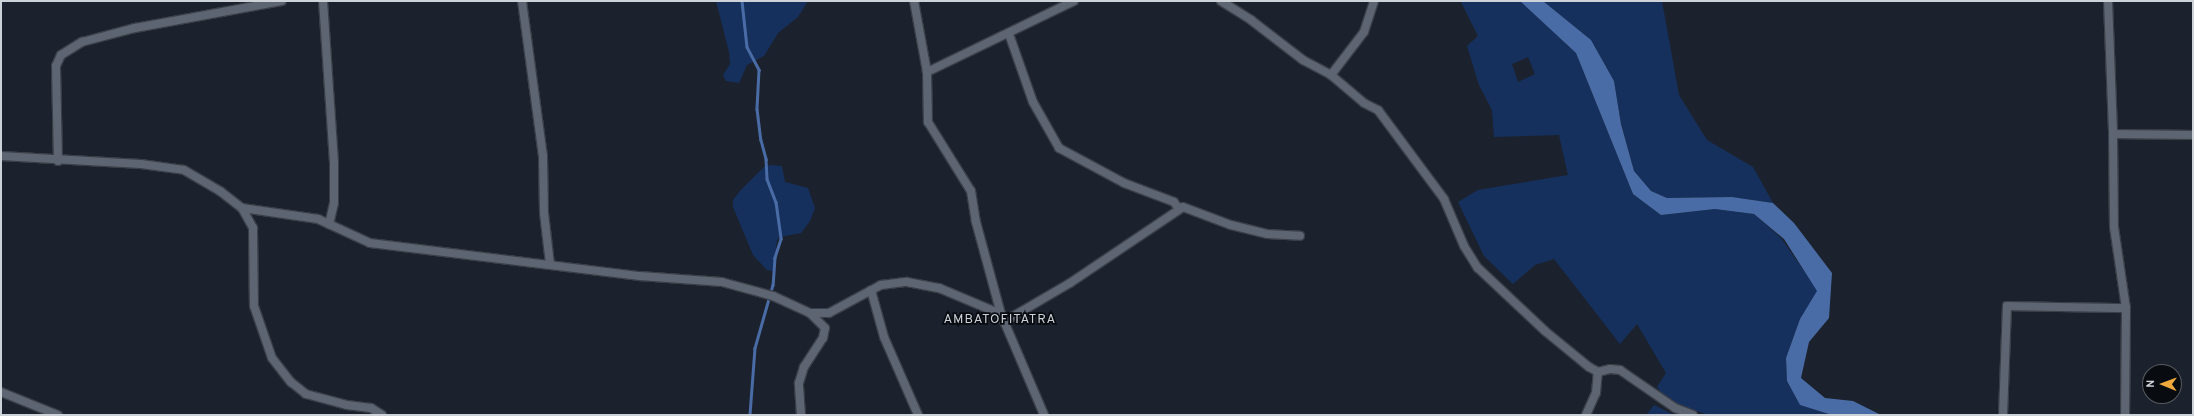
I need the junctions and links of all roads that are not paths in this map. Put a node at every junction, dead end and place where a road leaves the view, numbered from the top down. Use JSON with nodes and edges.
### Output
{"nodes":[{"id":1,"x":282,"y":1,"type":"edge"},
{"id":2,"x":323,"y":1,"type":"edge"},
{"id":3,"x":522,"y":1,"type":"edge"},
{"id":4,"x":914,"y":1,"type":"edge"},
{"id":5,"x":1074,"y":1,"type":"edge"},
{"id":6,"x":1221,"y":1,"type":"edge"},
{"id":7,"x":1374,"y":1,"type":"edge"},
{"id":8,"x":2108,"y":1,"type":"edge"},
{"id":9,"x":1009,"y":34,"type":"junction"},
{"id":10,"x":928,"y":72,"type":"junction"},
{"id":11,"x":1331,"y":75,"type":"junction"},
{"id":12,"x":2113,"y":134,"type":"junction"},
{"id":13,"x":2193,"y":135,"type":"edge"},
{"id":14,"x":1,"y":156,"type":"edge"},
{"id":15,"x":58,"y":161,"type":"junction"},
{"id":16,"x":242,"y":208,"type":"junction"},
{"id":17,"x":1179,"y":209,"type":"junction"},
{"id":18,"x":329,"y":224,"type":"junction"},
{"id":19,"x":1300,"y":236,"type":"dead end"},
{"id":20,"x":550,"y":264,"type":"junction"},
{"id":21,"x":872,"y":290,"type":"junction"},
{"id":22,"x":2126,"y":308,"type":"junction"},
{"id":23,"x":810,"y":313,"type":"junction"},
{"id":24,"x":1003,"y":318,"type":"junction"},
{"id":25,"x":1598,"y":372,"type":"junction"},
{"id":26,"x":1,"y":392,"type":"edge"},
{"id":27,"x":58,"y":415,"type":"edge"},
{"id":28,"x":382,"y":415,"type":"edge"},
{"id":29,"x":801,"y":415,"type":"edge"},
{"id":30,"x":918,"y":415,"type":"edge"},
{"id":31,"x":1044,"y":415,"type":"edge"},
{"id":32,"x":1586,"y":415,"type":"edge"},
{"id":33,"x":1693,"y":415,"type":"edge"},
{"id":34,"x":2004,"y":415,"type":"edge"},
{"id":35,"x":2125,"y":415,"type":"edge"}],
"edges":[{"from":1,"to":15,"type":"street"},
{"from":2,"to":18,"type":"street"},
{"from":3,"to":20,"type":"street"},
{"from":4,"to":10,"type":"street"},
{"from":5,"to":9,"type":"street"},
{"from":6,"to":11,"type":"street"},
{"from":7,"to":11,"type":"street"},
{"from":8,"to":12,"type":"street"},
{"from":9,"to":10,"type":"street"},
{"from":9,"to":17,"type":"street"},
{"from":10,"to":24,"type":"street"},
{"from":11,"to":25,"type":"street"},
{"from":12,"to":13,"type":"street"},
{"from":12,"to":22,"type":"street"},
{"from":14,"to":15,"type":"street"},
{"from":15,"to":16,"type":"street"},
{"from":16,"to":18,"type":"street"},
{"from":16,"to":28,"type":"street"},
{"from":17,"to":19,"type":"street"},
{"from":17,"to":24,"type":"street"},
{"from":18,"to":20,"type":"street"},
{"from":20,"to":23,"type":"street"},
{"from":21,"to":23,"type":"street"},
{"from":21,"to":24,"type":"street"},
{"from":21,"to":30,"type":"street"},
{"from":22,"to":34,"type":"street"},
{"from":22,"to":35,"type":"street"},
{"from":23,"to":29,"type":"street"},
{"from":24,"to":31,"type":"street"},
{"from":25,"to":32,"type":"street"},
{"from":25,"to":33,"type":"street"},
{"from":26,"to":27,"type":"street"}]}
